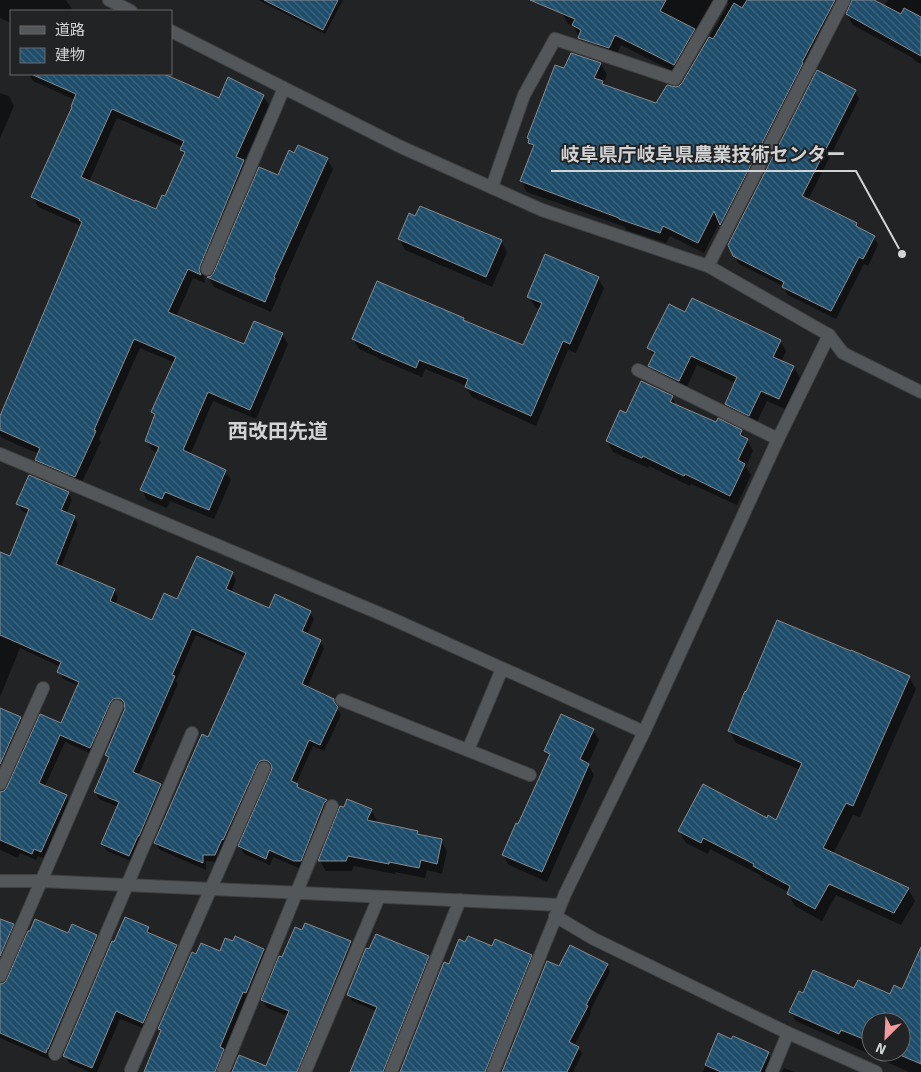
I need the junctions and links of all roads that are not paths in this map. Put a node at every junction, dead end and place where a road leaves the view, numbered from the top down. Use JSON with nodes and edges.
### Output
{"nodes":[{"id":1,"x":109,"y":0,"type":"edge"},
{"id":2,"x":720,"y":0,"type":"edge"},
{"id":3,"x":844,"y":0,"type":"edge"},
{"id":4,"x":129,"y":10,"type":"edge"},
{"id":5,"x":172,"y":32,"type":"edge"},
{"id":6,"x":284,"y":88,"type":"junction"},
{"id":7,"x":492,"y":187,"type":"junction"},
{"id":8,"x":708,"y":266,"type":"junction"},
{"id":9,"x":207,"y":269,"type":"dead end"},
{"id":10,"x":829,"y":335,"type":"junction"},
{"id":11,"x":638,"y":370,"type":"dead end"},
{"id":12,"x":921,"y":392,"type":"edge"},
{"id":13,"x":778,"y":438,"type":"junction"},
{"id":14,"x":0,"y":454,"type":"edge"},
{"id":15,"x":502,"y":669,"type":"junction"},
{"id":16,"x":43,"y":688,"type":"dead end"},
{"id":17,"x":342,"y":700,"type":"dead end"},
{"id":18,"x":117,"y":706,"type":"dead end"},
{"id":19,"x":644,"y":732,"type":"junction"},
{"id":20,"x":192,"y":733,"type":"dead end"},
{"id":21,"x":468,"y":750,"type":"junction"},
{"id":22,"x":264,"y":768,"type":"dead end"},
{"id":23,"x":530,"y":775,"type":"dead end"},
{"id":24,"x":0,"y":784,"type":"edge"},
{"id":25,"x":332,"y":806,"type":"dead end"},
{"id":26,"x":0,"y":881,"type":"edge"},
{"id":27,"x":41,"y":881,"type":"junction"},
{"id":28,"x":128,"y":885,"type":"junction"},
{"id":29,"x":210,"y":889,"type":"junction"},
{"id":30,"x":296,"y":893,"type":"junction"},
{"id":31,"x":378,"y":897,"type":"junction"},
{"id":32,"x":460,"y":900,"type":"junction"},
{"id":33,"x":557,"y":911,"type":"junction"},
{"id":34,"x":0,"y":976,"type":"edge"},
{"id":35,"x":788,"y":1033,"type":"junction"},
{"id":36,"x":55,"y":1054,"type":"dead end"},
{"id":37,"x":131,"y":1070,"type":"dead end"},
{"id":38,"x":223,"y":1072,"type":"edge"},
{"id":39,"x":305,"y":1072,"type":"edge"},
{"id":40,"x":390,"y":1072,"type":"edge"},
{"id":41,"x":492,"y":1072,"type":"edge"},
{"id":42,"x":772,"y":1072,"type":"edge"},
{"id":43,"x":876,"y":1072,"type":"edge"}],
"edges":[{"from":1,"to":4,"type":"street"},
{"from":2,"to":7,"type":"street"},
{"from":3,"to":8,"type":"street"},
{"from":5,"to":6,"type":"street"},
{"from":6,"to":7,"type":"street"},
{"from":6,"to":9,"type":"street"},
{"from":7,"to":8,"type":"street"},
{"from":8,"to":10,"type":"street"},
{"from":10,"to":12,"type":"street"},
{"from":10,"to":13,"type":"street"},
{"from":11,"to":13,"type":"street"},
{"from":13,"to":19,"type":"street"},
{"from":14,"to":15,"type":"street"},
{"from":15,"to":19,"type":"street"},
{"from":15,"to":21,"type":"street"},
{"from":16,"to":24,"type":"street"},
{"from":17,"to":21,"type":"street"},
{"from":18,"to":27,"type":"street"},
{"from":19,"to":33,"type":"street"},
{"from":20,"to":28,"type":"street"},
{"from":21,"to":23,"type":"street"},
{"from":22,"to":29,"type":"street"},
{"from":25,"to":30,"type":"street"},
{"from":26,"to":27,"type":"street"},
{"from":27,"to":28,"type":"street"},
{"from":27,"to":34,"type":"street"},
{"from":28,"to":29,"type":"street"},
{"from":28,"to":36,"type":"street"},
{"from":29,"to":30,"type":"street"},
{"from":29,"to":37,"type":"street"},
{"from":30,"to":31,"type":"street"},
{"from":30,"to":38,"type":"street"},
{"from":31,"to":32,"type":"street"},
{"from":31,"to":39,"type":"street"},
{"from":32,"to":33,"type":"street"},
{"from":32,"to":40,"type":"street"},
{"from":33,"to":35,"type":"street"},
{"from":33,"to":41,"type":"street"},
{"from":35,"to":42,"type":"street"},
{"from":35,"to":43,"type":"street"}]}
